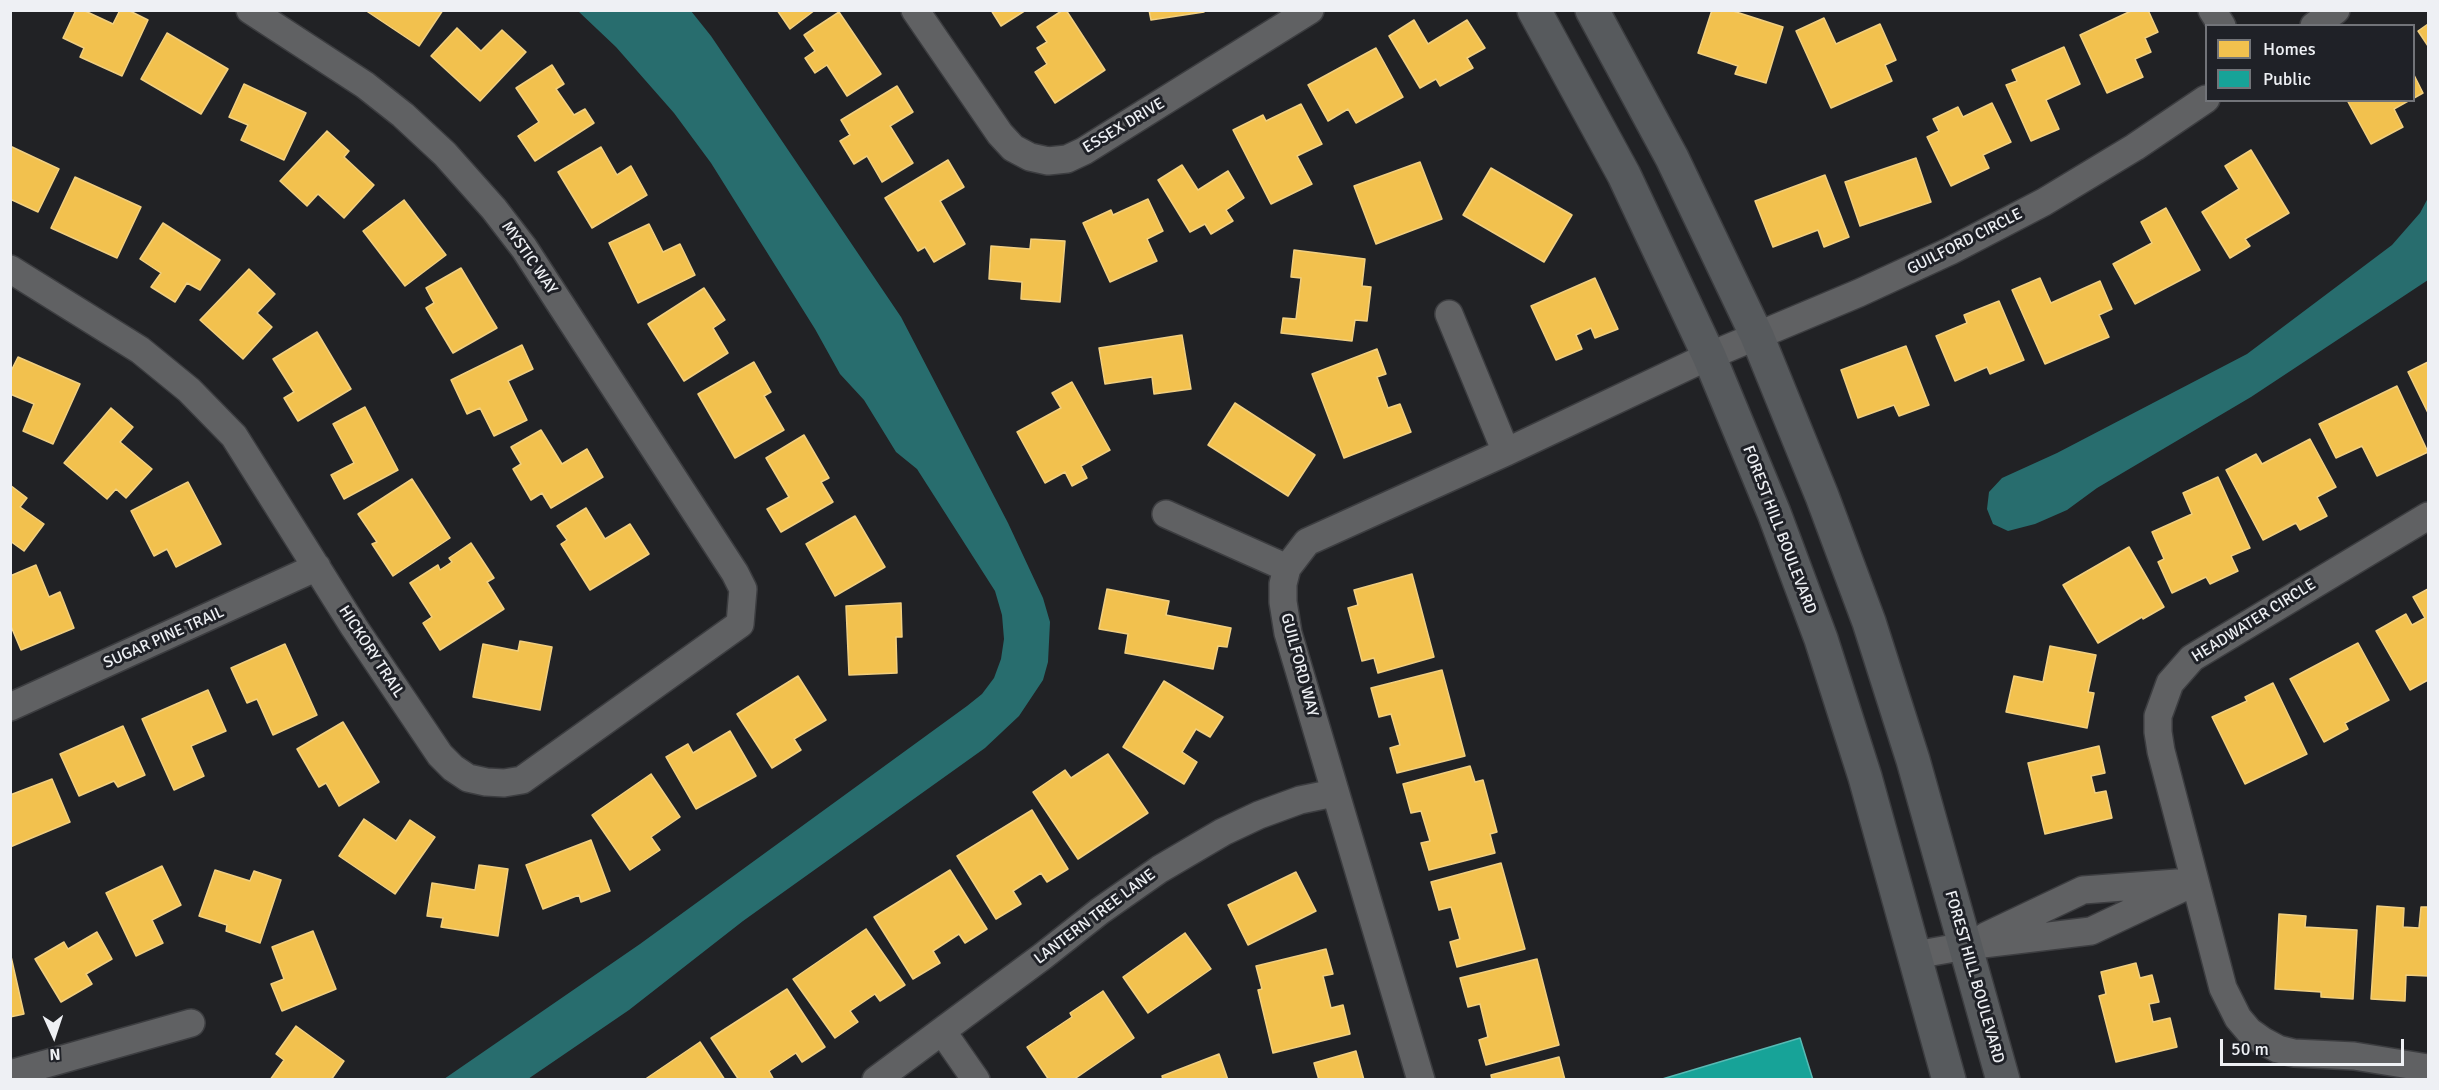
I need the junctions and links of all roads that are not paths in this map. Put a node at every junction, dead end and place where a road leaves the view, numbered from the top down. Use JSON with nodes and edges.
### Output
{"nodes":[{"id":1,"x":250,"y":10,"type":"edge"},
{"id":2,"x":915,"y":10,"type":"edge"},
{"id":3,"x":1534,"y":10,"type":"edge"},
{"id":4,"x":1592,"y":10,"type":"edge"},
{"id":5,"x":2212,"y":10,"type":"edge"},
{"id":6,"x":2336,"y":10,"type":"edge"},
{"id":7,"x":1301,"y":13,"type":"edge"},
{"id":8,"x":2221,"y":24,"type":"edge"},
{"id":9,"x":2317,"y":24,"type":"edge"},
{"id":10,"x":2205,"y":100,"type":"edge"},
{"id":11,"x":10,"y":269,"type":"edge"},
{"id":12,"x":1449,"y":314,"type":"dead end"},
{"id":13,"x":1757,"y":336,"type":"junction"},
{"id":14,"x":1709,"y":356,"type":"junction"},
{"id":15,"x":1506,"y":452,"type":"junction"},
{"id":16,"x":1166,"y":514,"type":"dead end"},
{"id":17,"x":2428,"y":516,"type":"edge"},
{"id":18,"x":317,"y":567,"type":"junction"},
{"id":19,"x":1287,"y":568,"type":"junction"},
{"id":20,"x":735,"y":573,"type":"joint"},
{"id":21,"x":10,"y":707,"type":"edge"},
{"id":22,"x":1334,"y":793,"type":"junction"},
{"id":23,"x":2195,"y":882,"type":"junction"},
{"id":24,"x":1966,"y":946,"type":"junction"},
{"id":25,"x":1915,"y":955,"type":"junction"},
{"id":26,"x":191,"y":1023,"type":"dead end"},
{"id":27,"x":942,"y":1031,"type":"junction"},
{"id":28,"x":2428,"y":1068,"type":"edge"},
{"id":29,"x":13,"y":1076,"type":"edge"},
{"id":30,"x":876,"y":1080,"type":"edge"},
{"id":31,"x":976,"y":1080,"type":"edge"},
{"id":32,"x":1421,"y":1080,"type":"edge"},
{"id":33,"x":1949,"y":1080,"type":"edge"},
{"id":34,"x":2003,"y":1080,"type":"edge"}],
"edges":[{"from":1,"to":20,"type":"street","name":"MYSTIC WAY"},
{"from":2,"to":7,"type":"street","name":"ESSEX DRIVE"},
{"from":3,"to":14,"type":"main road","name":"FOREST HILL BOULEVARD"},
{"from":4,"to":13,"type":"main road","name":"FOREST HILL BOULEVARD"},
{"from":5,"to":8,"type":"street"},
{"from":6,"to":9,"type":"street"},
{"from":10,"to":13,"type":"street","name":"GUILFORD CIRCLE"},
{"from":11,"to":18,"type":"street","name":"HICKORY TRAIL"},
{"from":12,"to":15,"type":"street"},
{"from":13,"to":14,"type":"street","name":"GUILFORD CIRCLE"},
{"from":13,"to":24,"type":"main road","name":"FOREST HILL BOULEVARD"},
{"from":14,"to":15,"type":"street","name":"GUILFORD WAY"},
{"from":14,"to":25,"type":"main road","name":"FOREST HILL BOULEVARD"},
{"from":15,"to":19,"type":"street","name":"GUILFORD WAY"},
{"from":16,"to":19,"type":"street"},
{"from":17,"to":23,"type":"street","name":"HEADWATER CIRCLE"},
{"from":18,"to":20,"type":"street","name":"HICKORY TRAIL"},
{"from":18,"to":21,"type":"street","name":"SUGAR PINE TRAIL"},
{"from":19,"to":22,"type":"street","name":"GUILFORD WAY"},
{"from":22,"to":27,"type":"street","name":"LANTERN TREE LANE"},
{"from":22,"to":32,"type":"street","name":"GUILFORD WAY"},
{"from":23,"to":24,"type":"street"},
{"from":23,"to":24,"type":"street"},
{"from":23,"to":28,"type":"street","name":"HEADWATER CIRCLE"},
{"from":24,"to":25,"type":"street"},
{"from":24,"to":34,"type":"main road","name":"FOREST HILL BOULEVARD"},
{"from":25,"to":33,"type":"main road","name":"FOREST HILL BOULEVARD"},
{"from":26,"to":29,"type":"street"},
{"from":27,"to":30,"type":"street","name":"LANTERN TREE LANE"},
{"from":27,"to":31,"type":"street"}]}
